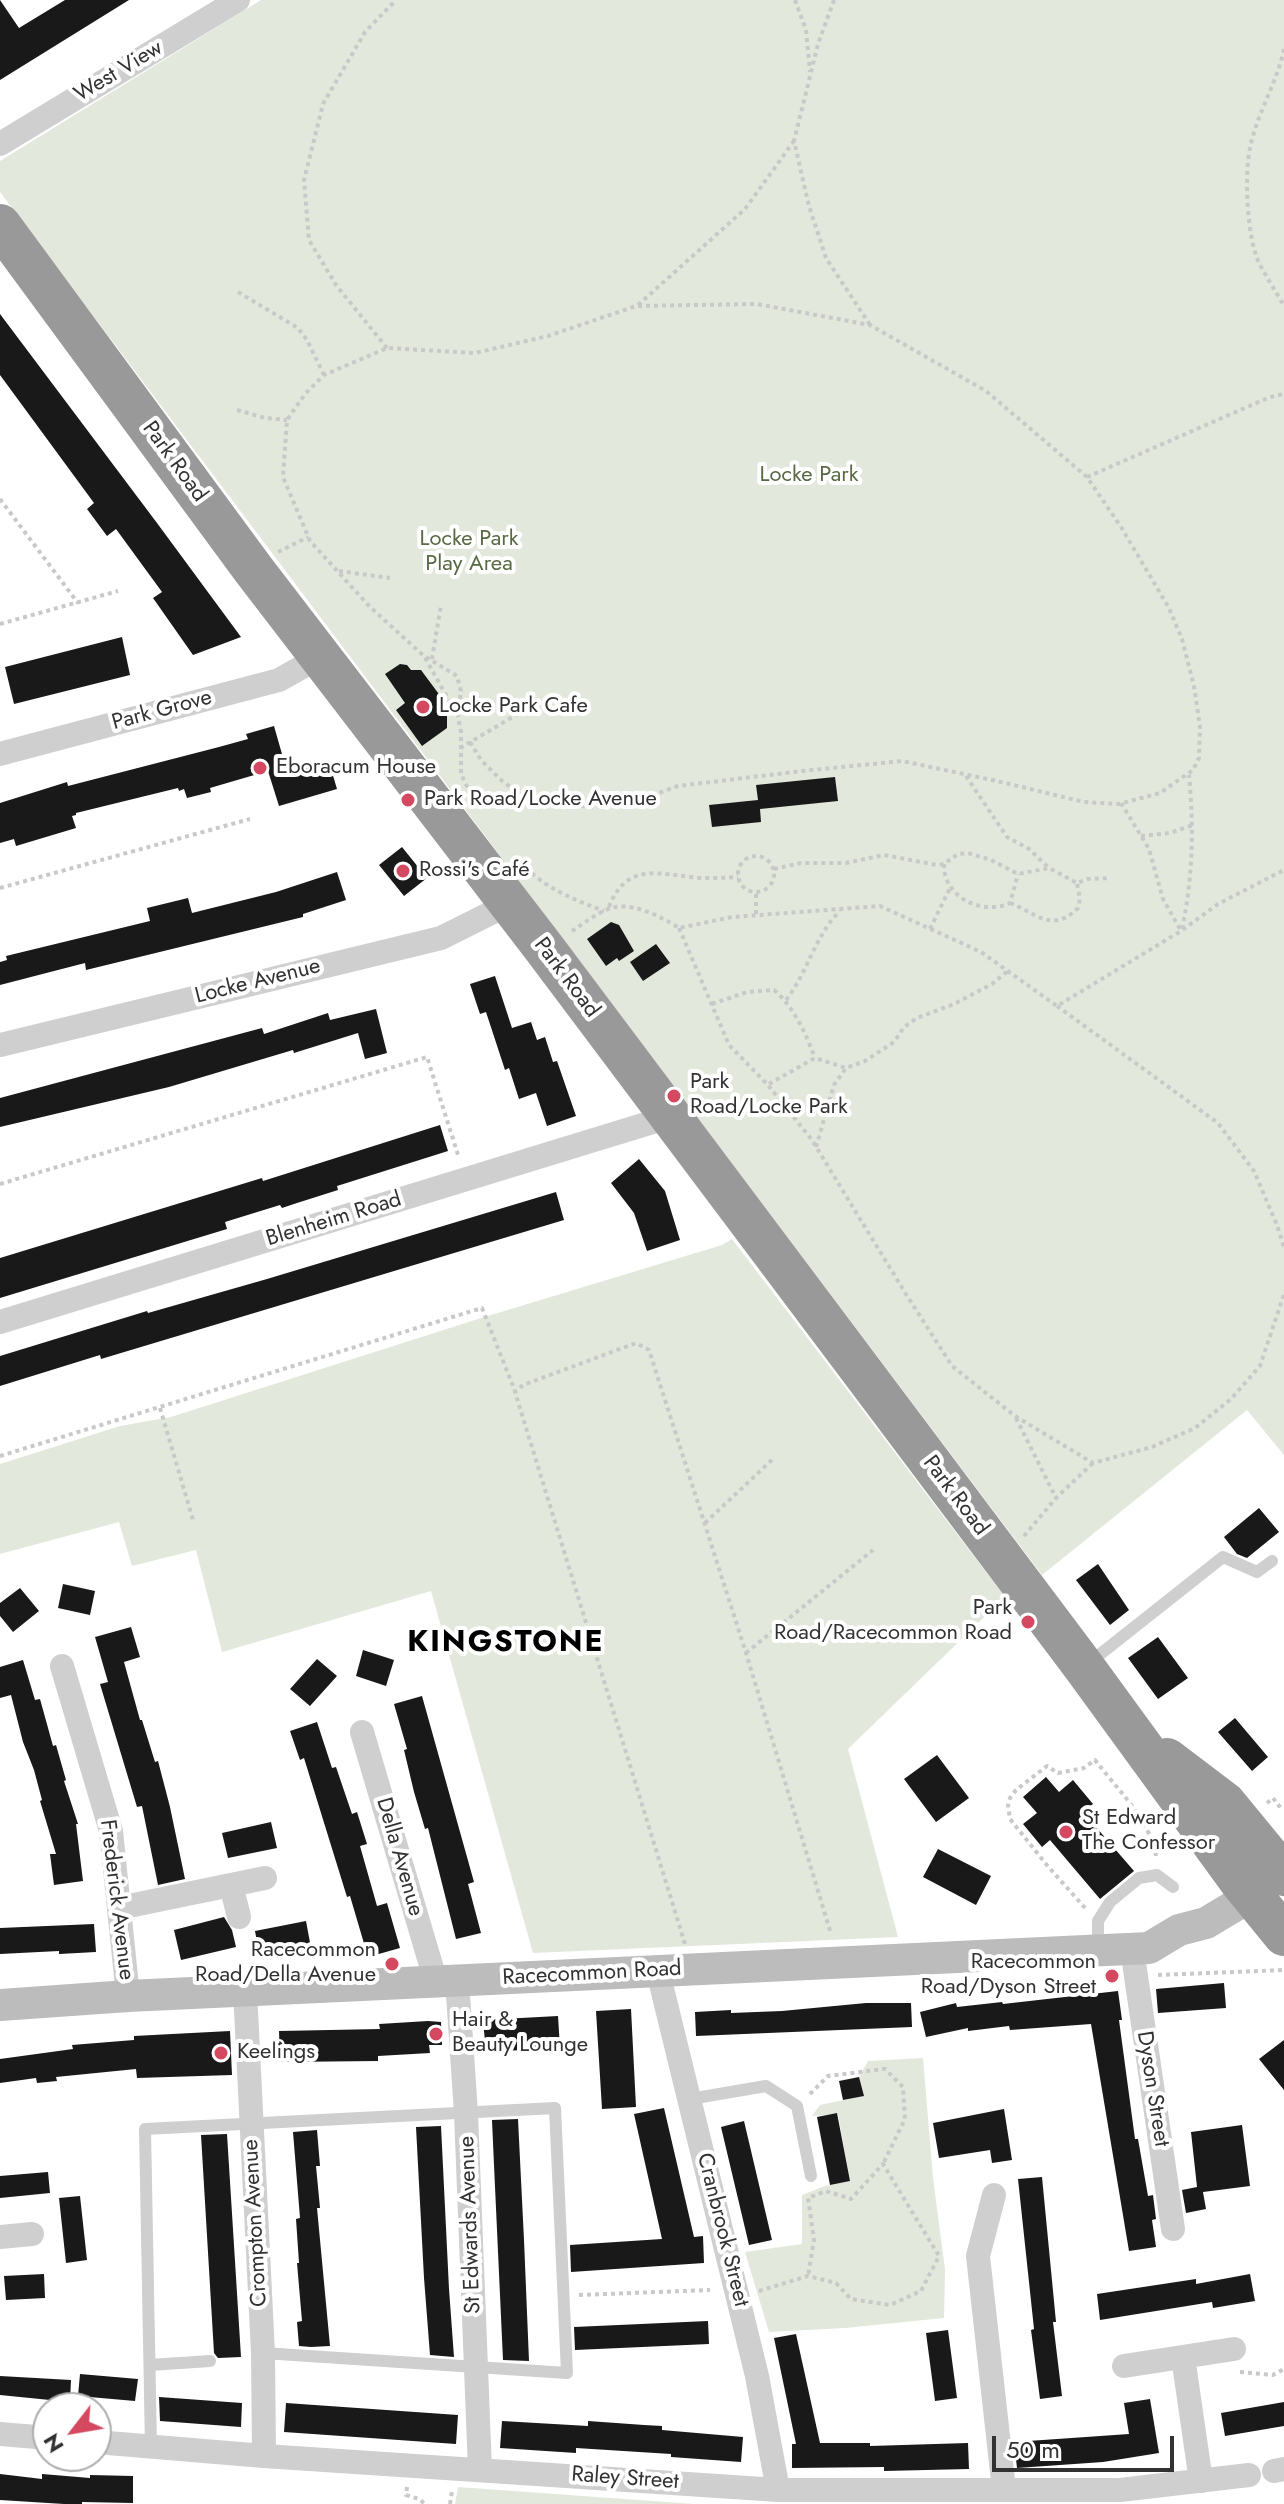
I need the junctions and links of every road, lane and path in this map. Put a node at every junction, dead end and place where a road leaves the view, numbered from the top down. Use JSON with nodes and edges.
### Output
{"nodes":[{"id":1,"x":238,"y":0,"type":"edge"},
{"id":2,"x":396,"y":0,"type":"edge"},
{"id":3,"x":795,"y":0,"type":"edge"},
{"id":4,"x":834,"y":0,"type":"edge"},
{"id":5,"x":1284,"y":49,"type":"edge"},
{"id":6,"x":810,"y":78,"type":"junction"},
{"id":7,"x":794,"y":141,"type":"junction"},
{"id":8,"x":0,"y":144,"type":"edge"},
{"id":9,"x":0,"y":225,"type":"edge"},
{"id":10,"x":238,"y":292,"type":"dead end"},
{"id":11,"x":636,"y":306,"type":"junction"},
{"id":12,"x":1284,"y":306,"type":"edge"},
{"id":13,"x":870,"y":325,"type":"junction"},
{"id":14,"x":387,"y":348,"type":"junction"},
{"id":15,"x":324,"y":375,"type":"junction"},
{"id":16,"x":1284,"y":394,"type":"edge"},
{"id":17,"x":237,"y":410,"type":"dead end"},
{"id":18,"x":287,"y":420,"type":"junction"},
{"id":19,"x":1087,"y":477,"type":"junction"},
{"id":20,"x":0,"y":499,"type":"edge"},
{"id":21,"x":337,"y":571,"type":"junction"},
{"id":22,"x":390,"y":578,"type":"dead end"},
{"id":23,"x":118,"y":591,"type":"dead end"},
{"id":24,"x":78,"y":603,"type":"junction"},
{"id":25,"x":441,"y":605,"type":"dead end"},
{"id":26,"x":0,"y":624,"type":"edge"},
{"id":27,"x":424,"y":656,"type":"junction"},
{"id":28,"x":320,"y":657,"type":"junction"},
{"id":29,"x":432,"y":659,"type":"junction"},
{"id":30,"x":533,"y":705,"type":"dead end"},
{"id":31,"x":458,"y":716,"type":"junction"},
{"id":32,"x":470,"y":742,"type":"junction"},
{"id":33,"x":460,"y":748,"type":"junction"},
{"id":34,"x":0,"y":754,"type":"edge"},
{"id":35,"x":1189,"y":773,"type":"junction"},
{"id":36,"x":966,"y":775,"type":"junction"},
{"id":37,"x":474,"y":803,"type":"dead end"},
{"id":38,"x":1121,"y":803,"type":"junction"},
{"id":39,"x":250,"y":819,"type":"dead end"},
{"id":40,"x":1193,"y":825,"type":"junction"},
{"id":41,"x":1141,"y":836,"type":"junction"},
{"id":42,"x":944,"y":864,"type":"junction"},
{"id":43,"x":1049,"y":868,"type":"junction"},
{"id":44,"x":774,"y":869,"type":"junction"},
{"id":45,"x":1284,"y":870,"type":"edge"},
{"id":46,"x":1018,"y":874,"type":"junction"},
{"id":47,"x":738,"y":877,"type":"junction"},
{"id":48,"x":1110,"y":878,"type":"dead end"},
{"id":49,"x":515,"y":882,"type":"junction"},
{"id":50,"x":1077,"y":883,"type":"junction"},
{"id":51,"x":951,"y":886,"type":"junction"},
{"id":52,"x":0,"y":888,"type":"edge"},
{"id":53,"x":756,"y":893,"type":"junction"},
{"id":54,"x":1010,"y":903,"type":"junction"},
{"id":55,"x":606,"y":909,"type":"junction"},
{"id":56,"x":842,"y":909,"type":"junction"},
{"id":57,"x":756,"y":915,"type":"junction"},
{"id":58,"x":679,"y":928,"type":"junction"},
{"id":59,"x":930,"y":929,"type":"junction"},
{"id":60,"x":1181,"y":931,"type":"junction"},
{"id":61,"x":544,"y":948,"type":"junction"},
{"id":62,"x":1008,"y":971,"type":"junction"},
{"id":63,"x":786,"y":1000,"type":"junction"},
{"id":64,"x":711,"y":1005,"type":"junction"},
{"id":65,"x":1057,"y":1006,"type":"junction"},
{"id":66,"x":0,"y":1045,"type":"edge"},
{"id":67,"x":815,"y":1058,"type":"junction"},
{"id":68,"x":846,"y":1068,"type":"junction"},
{"id":69,"x":768,"y":1085,"type":"junction"},
{"id":70,"x":669,"y":1117,"type":"junction"},
{"id":71,"x":816,"y":1147,"type":"junction"},
{"id":72,"x":466,"y":1179,"type":"junction"},
{"id":73,"x":0,"y":1184,"type":"edge"},
{"id":74,"x":1284,"y":1248,"type":"edge"},
{"id":75,"x":1284,"y":1294,"type":"edge"},
{"id":76,"x":0,"y":1322,"type":"edge"},
{"id":77,"x":515,"y":1392,"type":"junction"},
{"id":78,"x":160,"y":1408,"type":"junction"},
{"id":79,"x":1015,"y":1416,"type":"junction"},
{"id":80,"x":0,"y":1456,"type":"edge"},
{"id":81,"x":774,"y":1458,"type":"dead end"},
{"id":82,"x":1093,"y":1463,"type":"junction"},
{"id":83,"x":1056,"y":1498,"type":"junction"},
{"id":84,"x":193,"y":1520,"type":"dead end"},
{"id":85,"x":705,"y":1523,"type":"junction"},
{"id":86,"x":873,"y":1550,"type":"dead end"},
{"id":87,"x":1004,"y":1561,"type":"junction"},
{"id":88,"x":1272,"y":1561,"type":"dead end"},
{"id":89,"x":746,"y":1653,"type":"junction"},
{"id":90,"x":62,"y":1666,"type":"dead end"},
{"id":91,"x":1084,"y":1667,"type":"junction"},
{"id":92,"x":362,"y":1732,"type":"dead end"},
{"id":93,"x":1157,"y":1875,"type":"junction"},
{"id":94,"x":1266,"y":1877,"type":"edge"},
{"id":95,"x":265,"y":1878,"type":"dead end"},
{"id":96,"x":231,"y":1885,"type":"junction"},
{"id":97,"x":1173,"y":1887,"type":"dead end"},
{"id":98,"x":119,"y":1908,"type":"junction"},
{"id":99,"x":239,"y":1917,"type":"dead end"},
{"id":100,"x":1284,"y":1935,"type":"edge"},
{"id":101,"x":1098,"y":1936,"type":"junction"},
{"id":102,"x":839,"y":1963,"type":"junction"},
{"id":103,"x":1134,"y":1963,"type":"junction"},
{"id":104,"x":693,"y":1970,"type":"junction"},
{"id":105,"x":1284,"y":1970,"type":"edge"},
{"id":106,"x":658,"y":1972,"type":"junction"},
{"id":107,"x":446,"y":1981,"type":"junction"},
{"id":108,"x":245,"y":1990,"type":"junction"},
{"id":109,"x":128,"y":1996,"type":"junction"},
{"id":110,"x":0,"y":2005,"type":"edge"},
{"id":111,"x":690,"y":2099,"type":"junction"},
{"id":112,"x":797,"y":2106,"type":"junction"},
{"id":113,"x":466,"y":2113,"type":"junction"},
{"id":114,"x":251,"y":2123,"type":"junction"},
{"id":115,"x":883,"y":2164,"type":"junction"},
{"id":116,"x":811,"y":2176,"type":"dead end"},
{"id":117,"x":994,"y":2195,"type":"dead end"},
{"id":118,"x":1173,"y":2229,"type":"dead end"},
{"id":119,"x":32,"y":2234,"type":"dead end"},
{"id":120,"x":0,"y":2237,"type":"edge"},
{"id":121,"x":808,"y":2276,"type":"junction"},
{"id":122,"x":737,"y":2293,"type":"junction"},
{"id":123,"x":565,"y":2296,"type":"junction"},
{"id":124,"x":1234,"y":2349,"type":"joint"},
{"id":125,"x":263,"y":2353,"type":"junction"},
{"id":126,"x":1183,"y":2357,"type":"junction"},
{"id":127,"x":210,"y":2361,"type":"dead end"},
{"id":128,"x":150,"y":2365,"type":"junction"},
{"id":129,"x":1124,"y":2366,"type":"dead end"},
{"id":130,"x":477,"y":2368,"type":"junction"},
{"id":131,"x":1284,"y":2369,"type":"edge"},
{"id":132,"x":0,"y":2434,"type":"edge"},
{"id":133,"x":32,"y":2437,"type":"edge"},
{"id":134,"x":112,"y":2443,"type":"edge"},
{"id":135,"x":151,"y":2447,"type":"junction"},
{"id":136,"x":264,"y":2456,"type":"junction"},
{"id":137,"x":480,"y":2470,"type":"junction"},
{"id":138,"x":1249,"y":2475,"type":"dead end"},
{"id":139,"x":1201,"y":2481,"type":"junction"},
{"id":140,"x":778,"y":2490,"type":"junction"},
{"id":141,"x":1004,"y":2490,"type":"junction"}],
"edges":[{"from":1,"to":8,"type":"street","name":"West View"},
{"from":2,"to":14,"type":"path"},
{"from":3,"to":6,"type":"path"},
{"from":4,"to":6,"type":"path"},
{"from":5,"to":12,"type":"path"},
{"from":6,"to":7,"type":"path"},
{"from":7,"to":11,"type":"path"},
{"from":7,"to":13,"type":"path"},
{"from":9,"to":28,"type":"highway","name":"Park Road"},
{"from":10,"to":15,"type":"path"},
{"from":11,"to":13,"type":"path"},
{"from":11,"to":14,"type":"path"},
{"from":13,"to":19,"type":"path"},
{"from":14,"to":15,"type":"path"},
{"from":15,"to":18,"type":"path"},
{"from":16,"to":19,"type":"path"},
{"from":17,"to":18,"type":"path"},
{"from":18,"to":21,"type":"path"},
{"from":19,"to":35,"type":"path"},
{"from":20,"to":24,"type":"path"},
{"from":21,"to":22,"type":"path"},
{"from":21,"to":27,"type":"path"},
{"from":23,"to":24,"type":"path"},
{"from":24,"to":26,"type":"path"},
{"from":25,"to":29,"type":"path"},
{"from":27,"to":29,"type":"path"},
{"from":27,"to":31,"type":"path"},
{"from":28,"to":34,"type":"street","name":"Park Grove"},
{"from":28,"to":49,"type":"highway","name":"Park Road"},
{"from":29,"to":31,"type":"path"},
{"from":30,"to":32,"type":"path"},
{"from":31,"to":33,"type":"path"},
{"from":32,"to":33,"type":"path"},
{"from":32,"to":36,"type":"path"},
{"from":33,"to":37,"type":"path"},
{"from":35,"to":38,"type":"path"},
{"from":35,"to":40,"type":"path"},
{"from":36,"to":38,"type":"path"},
{"from":36,"to":43,"type":"path"},
{"from":38,"to":41,"type":"path"},
{"from":39,"to":52,"type":"path"},
{"from":40,"to":41,"type":"path"},
{"from":40,"to":60,"type":"path"},
{"from":41,"to":60,"type":"path"},
{"from":42,"to":44,"type":"path"},
{"from":42,"to":46,"type":"path"},
{"from":42,"to":51,"type":"path"},
{"from":43,"to":46,"type":"path"},
{"from":43,"to":50,"type":"path"},
{"from":44,"to":47,"type":"path"},
{"from":44,"to":53,"type":"path"},
{"from":45,"to":60,"type":"path"},
{"from":46,"to":54,"type":"path"},
{"from":47,"to":53,"type":"path"},
{"from":47,"to":55,"type":"path"},
{"from":48,"to":50,"type":"path"},
{"from":49,"to":55,"type":"path"},
{"from":49,"to":61,"type":"highway","name":"Park Road"},
{"from":49,"to":66,"type":"street","name":"Locke Avenue"},
{"from":50,"to":54,"type":"path"},
{"from":51,"to":54,"type":"path"},
{"from":51,"to":59,"type":"path"},
{"from":53,"to":57,"type":"path"},
{"from":55,"to":58,"type":"path"},
{"from":55,"to":61,"type":"path"},
{"from":56,"to":57,"type":"path"},
{"from":56,"to":59,"type":"path"},
{"from":56,"to":63,"type":"path"},
{"from":57,"to":58,"type":"path"},
{"from":58,"to":64,"type":"path"},
{"from":59,"to":62,"type":"path"},
{"from":60,"to":65,"type":"path"},
{"from":61,"to":70,"type":"highway","name":"Park Road"},
{"from":62,"to":65,"type":"path"},
{"from":62,"to":68,"type":"path"},
{"from":63,"to":64,"type":"path"},
{"from":63,"to":67,"type":"path"},
{"from":64,"to":69,"type":"path"},
{"from":65,"to":74,"type":"path"},
{"from":67,"to":68,"type":"path"},
{"from":67,"to":69,"type":"path"},
{"from":68,"to":71,"type":"path"},
{"from":69,"to":71,"type":"path"},
{"from":70,"to":72,"type":"street","name":"Blenheim Road"},
{"from":70,"to":87,"type":"highway","name":"Park Road"},
{"from":71,"to":79,"type":"path"},
{"from":72,"to":73,"type":"path"},
{"from":72,"to":76,"type":"street","name":"Blenheim Road"},
{"from":75,"to":82,"type":"path"},
{"from":77,"to":78,"type":"path"},
{"from":77,"to":85,"type":"path"},
{"from":77,"to":104,"type":"path"},
{"from":78,"to":80,"type":"path"},
{"from":78,"to":84,"type":"path"},
{"from":79,"to":82,"type":"path"},
{"from":79,"to":83,"type":"path"},
{"from":81,"to":85,"type":"path"},
{"from":82,"to":83,"type":"path"},
{"from":83,"to":87,"type":"path"},
{"from":85,"to":89,"type":"path"},
{"from":86,"to":89,"type":"path"},
{"from":87,"to":91,"type":"highway","name":"Park Road"},
{"from":88,"to":91,"type":"lane"},
{"from":89,"to":102,"type":"path"},
{"from":90,"to":98,"type":"street","name":"Frederick Avenue"},
{"from":91,"to":94,"type":"highway","name":"Park Road"},
{"from":92,"to":107,"type":"street","name":"Della Avenue"},
{"from":93,"to":97,"type":"lane"},
{"from":93,"to":101,"type":"lane"},
{"from":93,"to":101,"type":"path"},
{"from":94,"to":100,"type":"highway","name":"Park Road"},
{"from":94,"to":103,"type":"street","name":"Racecommon Road"},
{"from":95,"to":96,"type":"street"},
{"from":96,"to":98,"type":"street"},
{"from":96,"to":99,"type":"street"},
{"from":98,"to":109,"type":"street","name":"Frederick Avenue"},
{"from":101,"to":102,"type":"street","name":"Racecommon Road"},
{"from":101,"to":103,"type":"street","name":"Racecommon Road"},
{"from":102,"to":104,"type":"street","name":"Racecommon Road"},
{"from":103,"to":105,"type":"path"},
{"from":103,"to":118,"type":"street","name":"Dyson Street"},
{"from":104,"to":106,"type":"street","name":"Racecommon Road"},
{"from":106,"to":107,"type":"street","name":"Racecommon Road"},
{"from":106,"to":111,"type":"street","name":"Cranbrook Street"},
{"from":107,"to":108,"type":"street","name":"Racecommon Road"},
{"from":107,"to":113,"type":"street","name":"St Edwards Avenue"},
{"from":108,"to":109,"type":"street","name":"Racecommon Road"},
{"from":108,"to":114,"type":"street","name":"Crompton Avenue"},
{"from":109,"to":110,"type":"street","name":"Racecommon Road"},
{"from":111,"to":112,"type":"lane"},
{"from":111,"to":122,"type":"street","name":"Cranbrook Street"},
{"from":112,"to":115,"type":"path"},
{"from":112,"to":116,"type":"lane"},
{"from":113,"to":114,"type":"lane"},
{"from":113,"to":123,"type":"lane"},
{"from":113,"to":130,"type":"street","name":"St Edwards Avenue"},
{"from":114,"to":125,"type":"street","name":"Crompton Avenue"},
{"from":114,"to":128,"type":"lane"},
{"from":115,"to":121,"type":"path"},
{"from":115,"to":121,"type":"path"},
{"from":117,"to":141,"type":"street"},
{"from":119,"to":120,"type":"street"},
{"from":121,"to":122,"type":"path"},
{"from":122,"to":123,"type":"path"},
{"from":122,"to":140,"type":"street","name":"Cranbrook Street"},
{"from":123,"to":130,"type":"lane"},
{"from":124,"to":126,"type":"street"},
{"from":124,"to":131,"type":"path"},
{"from":125,"to":130,"type":"lane"},
{"from":125,"to":136,"type":"street","name":"Crompton Avenue"},
{"from":126,"to":129,"type":"street"},
{"from":126,"to":139,"type":"street"},
{"from":127,"to":128,"type":"lane"},
{"from":128,"to":135,"type":"lane"},
{"from":130,"to":137,"type":"street","name":"St Edwards Avenue"},
{"from":132,"to":133,"type":"street"},
{"from":134,"to":135,"type":"street","name":"Raley Street"},
{"from":135,"to":136,"type":"street","name":"Raley Street"},
{"from":136,"to":137,"type":"street","name":"Raley Street"},
{"from":137,"to":140,"type":"street","name":"Raley Street"},
{"from":138,"to":139,"type":"street","name":"Raley Street"},
{"from":139,"to":141,"type":"street","name":"Raley Street"},
{"from":140,"to":141,"type":"street","name":"Raley Street"}]}
